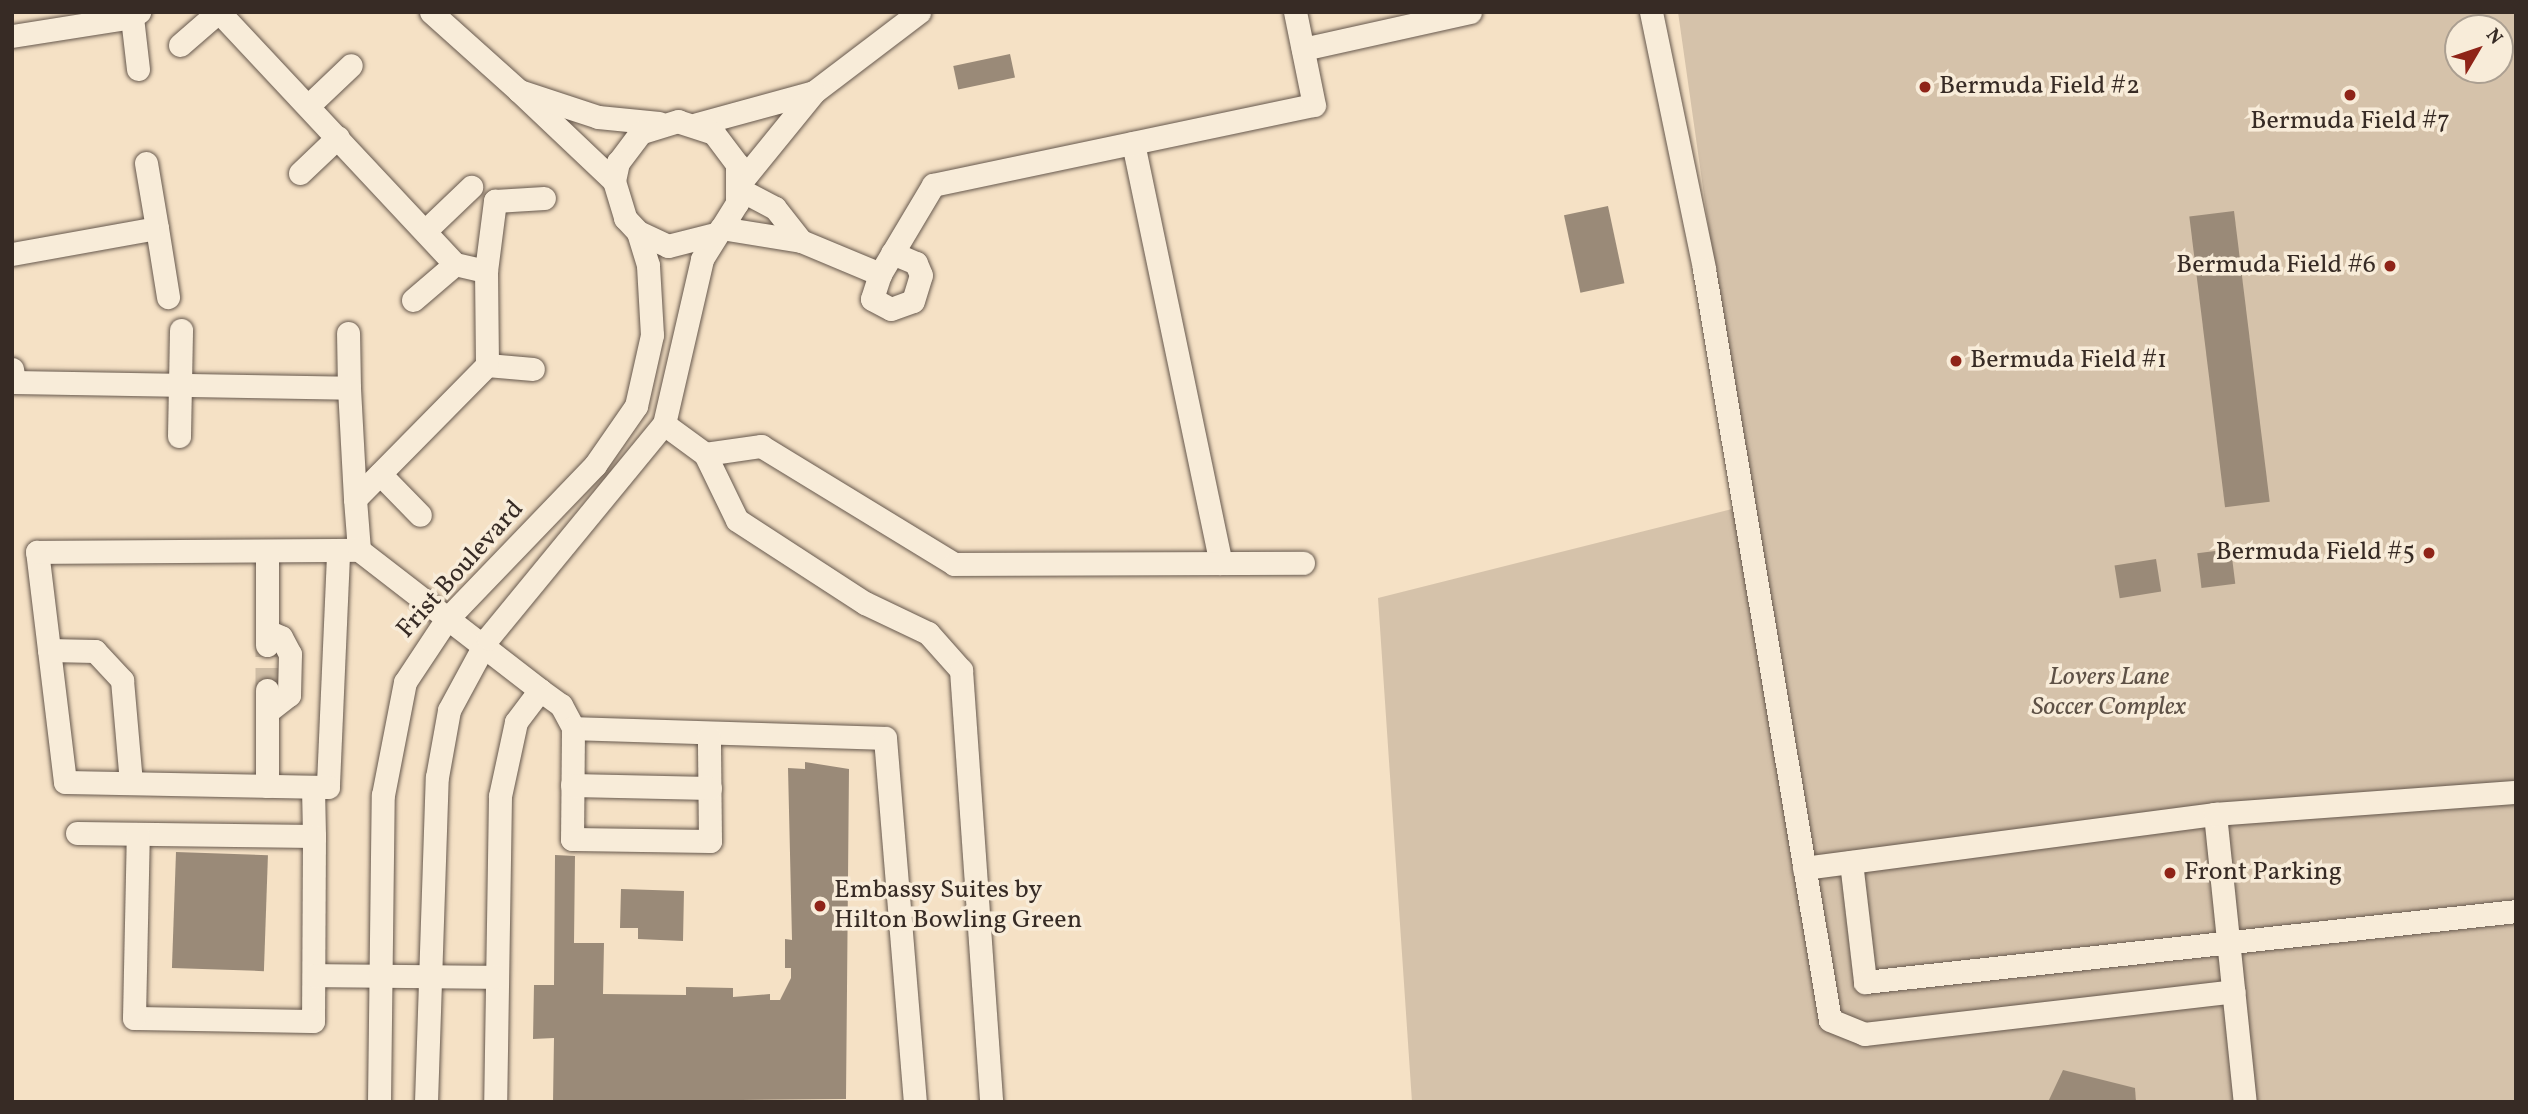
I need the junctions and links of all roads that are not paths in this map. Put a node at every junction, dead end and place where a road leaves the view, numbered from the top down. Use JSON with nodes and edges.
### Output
{"nodes":[{"id":1,"x":218,"y":12,"type":"edge"},
{"id":2,"x":430,"y":12,"type":"edge"},
{"id":3,"x":919,"y":12,"type":"edge"},
{"id":4,"x":1296,"y":12,"type":"edge"},
{"id":5,"x":1470,"y":12,"type":"edge"},
{"id":6,"x":1651,"y":12,"type":"edge"},
{"id":7,"x":134,"y":14,"type":"edge"},
{"id":8,"x":12,"y":36,"type":"edge"},
{"id":9,"x":180,"y":45,"type":"dead end"},
{"id":10,"x":1303,"y":49,"type":"junction"},
{"id":11,"x":351,"y":65,"type":"dead end"},
{"id":12,"x":138,"y":69,"type":"dead end"},
{"id":13,"x":519,"y":91,"type":"junction"},
{"id":14,"x":814,"y":92,"type":"junction"},
{"id":15,"x":308,"y":106,"type":"junction"},
{"id":16,"x":659,"y":124,"type":"junction"},
{"id":17,"x":697,"y":124,"type":"junction"},
{"id":18,"x":338,"y":138,"type":"junction"},
{"id":19,"x":1133,"y":143,"type":"junction"},
{"id":20,"x":146,"y":163,"type":"dead end"},
{"id":21,"x":300,"y":173,"type":"dead end"},
{"id":22,"x":614,"y":181,"type":"junction"},
{"id":23,"x":739,"y":186,"type":"junction"},
{"id":24,"x":471,"y":187,"type":"dead end"},
{"id":25,"x":544,"y":198,"type":"dead end"},
{"id":26,"x":157,"y":228,"type":"junction"},
{"id":27,"x":425,"y":231,"type":"junction"},
{"id":28,"x":718,"y":231,"type":"junction"},
{"id":29,"x":638,"y":232,"type":"junction"},
{"id":30,"x":801,"y":241,"type":"junction"},
{"id":31,"x":892,"y":253,"type":"junction"},
{"id":32,"x":12,"y":254,"type":"edge"},
{"id":33,"x":455,"y":264,"type":"junction"},
{"id":34,"x":486,"y":271,"type":"junction"},
{"id":35,"x":880,"y":274,"type":"junction"},
{"id":36,"x":168,"y":297,"type":"dead end"},
{"id":37,"x":413,"y":300,"type":"dead end"},
{"id":38,"x":181,"y":330,"type":"dead end"},
{"id":39,"x":348,"y":333,"type":"dead end"},
{"id":40,"x":487,"y":365,"type":"junction"},
{"id":41,"x":533,"y":369,"type":"dead end"},
{"id":42,"x":13,"y":380,"type":"edge"},
{"id":43,"x":179,"y":385,"type":"junction"},
{"id":44,"x":349,"y":388,"type":"junction"},
{"id":45,"x":664,"y":424,"type":"junction"},
{"id":46,"x":179,"y":436,"type":"dead end"},
{"id":47,"x":705,"y":454,"type":"junction"},
{"id":48,"x":380,"y":474,"type":"junction"},
{"id":49,"x":355,"y":499,"type":"junction"},
{"id":50,"x":420,"y":515,"type":"dead end"},
{"id":51,"x":348,"y":552,"type":"junction"},
{"id":52,"x":267,"y":554,"type":"junction"},
{"id":53,"x":1303,"y":563,"type":"dead end"},
{"id":54,"x":1221,"y":564,"type":"junction"},
{"id":55,"x":446,"y":620,"type":"junction"},
{"id":56,"x":483,"y":646,"type":"junction"},
{"id":57,"x":49,"y":650,"type":"junction"},
{"id":58,"x":540,"y":691,"type":"junction"},
{"id":59,"x":573,"y":728,"type":"junction"},
{"id":60,"x":709,"y":737,"type":"junction"},
{"id":61,"x":131,"y":783,"type":"junction"},
{"id":62,"x":572,"y":785,"type":"junction"},
{"id":63,"x":267,"y":786,"type":"junction"},
{"id":64,"x":313,"y":787,"type":"junction"},
{"id":65,"x":710,"y":788,"type":"junction"},
{"id":66,"x":2516,"y":792,"type":"edge"},
{"id":67,"x":2215,"y":814,"type":"junction"},
{"id":68,"x":77,"y":833,"type":"dead end"},
{"id":69,"x":138,"y":834,"type":"junction"},
{"id":70,"x":314,"y":836,"type":"junction"},
{"id":71,"x":1851,"y":862,"type":"junction"},
{"id":72,"x":1804,"y":868,"type":"junction"},
{"id":73,"x":2516,"y":911,"type":"edge"},
{"id":74,"x":2229,"y":943,"type":"junction"},
{"id":75,"x":314,"y":975,"type":"junction"},
{"id":76,"x":381,"y":976,"type":"junction"},
{"id":77,"x":427,"y":977,"type":"junction"},
{"id":78,"x":497,"y":977,"type":"junction"},
{"id":79,"x":2234,"y":992,"type":"junction"},
{"id":80,"x":379,"y":1102,"type":"edge"},
{"id":81,"x":426,"y":1102,"type":"edge"},
{"id":82,"x":495,"y":1102,"type":"edge"},
{"id":83,"x":915,"y":1102,"type":"edge"},
{"id":84,"x":991,"y":1102,"type":"edge"},
{"id":85,"x":2245,"y":1102,"type":"edge"}],
"edges":[{"from":1,"to":9,"type":"street"},
{"from":1,"to":15,"type":"street"},
{"from":2,"to":13,"type":"street"},
{"from":3,"to":14,"type":"street"},
{"from":4,"to":10,"type":"street"},
{"from":5,"to":10,"type":"street"},
{"from":6,"to":72,"type":"street"},
{"from":7,"to":8,"type":"street"},
{"from":7,"to":12,"type":"street"},
{"from":10,"to":19,"type":"street"},
{"from":11,"to":15,"type":"street"},
{"from":13,"to":16,"type":"street"},
{"from":13,"to":22,"type":"street"},
{"from":14,"to":17,"type":"street"},
{"from":14,"to":23,"type":"street"},
{"from":15,"to":18,"type":"street"},
{"from":16,"to":17,"type":"street"},
{"from":16,"to":22,"type":"street"},
{"from":17,"to":23,"type":"street"},
{"from":18,"to":21,"type":"street"},
{"from":18,"to":27,"type":"street"},
{"from":19,"to":31,"type":"street"},
{"from":19,"to":54,"type":"street"},
{"from":20,"to":26,"type":"street"},
{"from":22,"to":29,"type":"street","name":"Frist Boulevard"},
{"from":23,"to":28,"type":"street"},
{"from":23,"to":30,"type":"street"},
{"from":24,"to":27,"type":"street"},
{"from":25,"to":34,"type":"street"},
{"from":26,"to":32,"type":"street"},
{"from":26,"to":36,"type":"street"},
{"from":27,"to":33,"type":"street"},
{"from":28,"to":29,"type":"street"},
{"from":28,"to":30,"type":"street"},
{"from":28,"to":45,"type":"street"},
{"from":29,"to":55,"type":"street","name":"Frist Boulevard"},
{"from":30,"to":35,"type":"street"},
{"from":31,"to":35,"type":"street"},
{"from":31,"to":35,"type":"street"},
{"from":33,"to":34,"type":"street"},
{"from":33,"to":37,"type":"street"},
{"from":34,"to":40,"type":"street"},
{"from":38,"to":43,"type":"street"},
{"from":39,"to":44,"type":"street"},
{"from":40,"to":41,"type":"street"},
{"from":40,"to":48,"type":"street"},
{"from":42,"to":43,"type":"street"},
{"from":43,"to":44,"type":"street"},
{"from":43,"to":46,"type":"street"},
{"from":44,"to":49,"type":"street"},
{"from":45,"to":47,"type":"street"},
{"from":45,"to":56,"type":"street"},
{"from":47,"to":54,"type":"street"},
{"from":47,"to":84,"type":"street"},
{"from":48,"to":49,"type":"street"},
{"from":48,"to":50,"type":"street"},
{"from":49,"to":51,"type":"street"},
{"from":51,"to":52,"type":"street"},
{"from":51,"to":55,"type":"street"},
{"from":51,"to":64,"type":"street"},
{"from":52,"to":57,"type":"street"},
{"from":52,"to":63,"type":"street"},
{"from":53,"to":54,"type":"street"},
{"from":55,"to":56,"type":"street"},
{"from":55,"to":76,"type":"street","name":"Frist Boulevard"},
{"from":56,"to":58,"type":"street"},
{"from":56,"to":77,"type":"street"},
{"from":57,"to":61,"type":"street"},
{"from":57,"to":61,"type":"street"},
{"from":58,"to":59,"type":"street"},
{"from":58,"to":78,"type":"street"},
{"from":59,"to":60,"type":"street"},
{"from":59,"to":62,"type":"street"},
{"from":60,"to":65,"type":"street"},
{"from":60,"to":83,"type":"street"},
{"from":61,"to":63,"type":"street"},
{"from":62,"to":65,"type":"street"},
{"from":62,"to":65,"type":"street"},
{"from":63,"to":64,"type":"street"},
{"from":64,"to":70,"type":"street"},
{"from":66,"to":67,"type":"street"},
{"from":67,"to":71,"type":"street"},
{"from":67,"to":74,"type":"street"},
{"from":68,"to":69,"type":"street"},
{"from":69,"to":70,"type":"street"},
{"from":69,"to":75,"type":"street"},
{"from":70,"to":75,"type":"street"},
{"from":71,"to":72,"type":"street"},
{"from":71,"to":74,"type":"street"},
{"from":72,"to":79,"type":"street"},
{"from":73,"to":74,"type":"street"},
{"from":74,"to":79,"type":"street"},
{"from":75,"to":76,"type":"street"},
{"from":76,"to":77,"type":"street"},
{"from":76,"to":80,"type":"street","name":"Frist Boulevard"},
{"from":77,"to":78,"type":"street"},
{"from":77,"to":81,"type":"street"},
{"from":78,"to":82,"type":"street"},
{"from":79,"to":85,"type":"street"}]}
